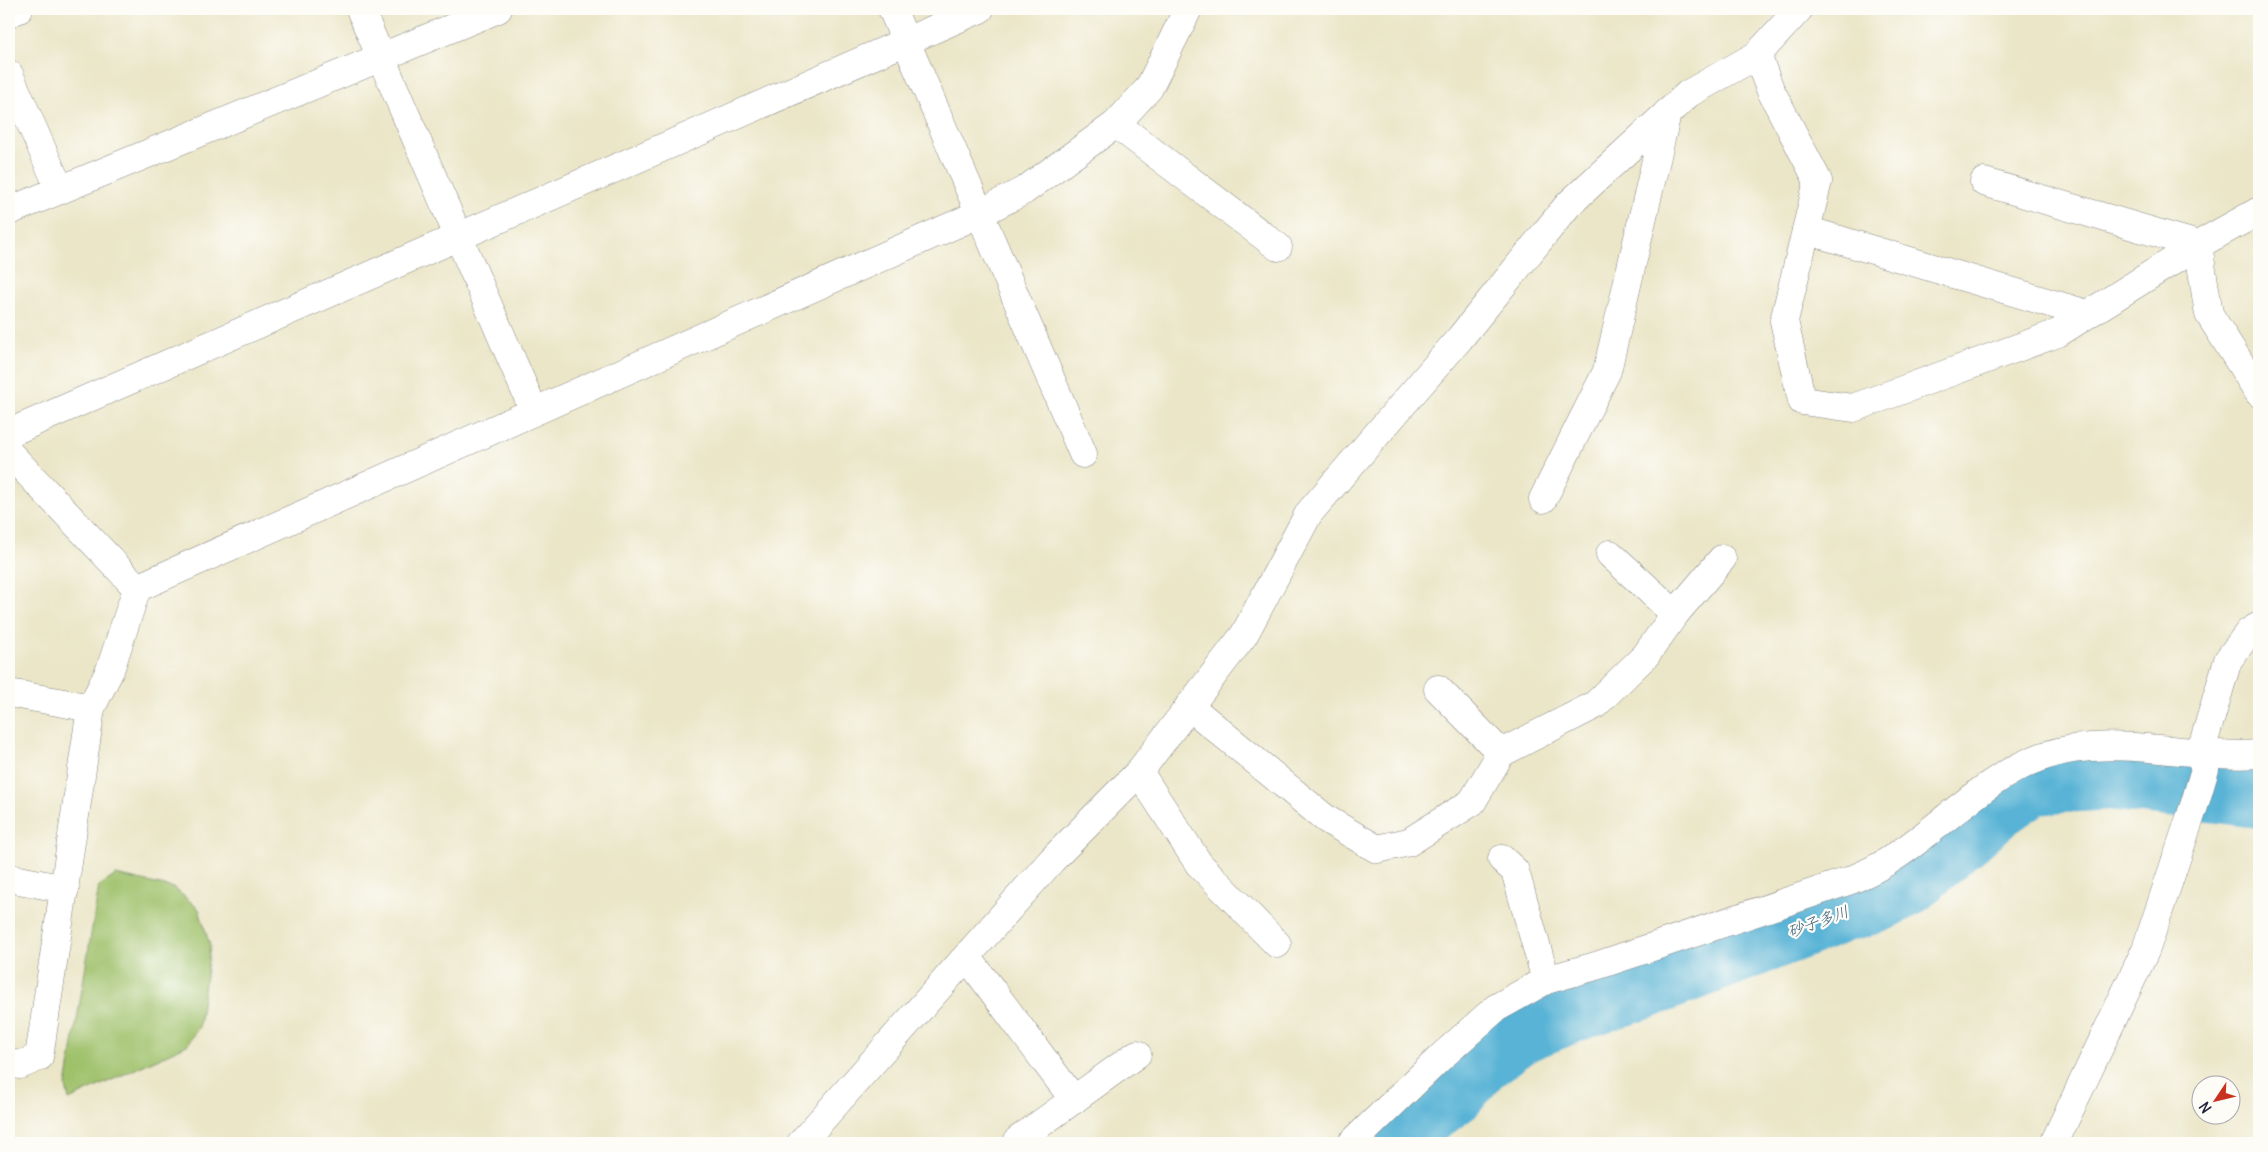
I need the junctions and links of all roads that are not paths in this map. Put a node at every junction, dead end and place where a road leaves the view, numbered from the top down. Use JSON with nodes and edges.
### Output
{"nodes":[{"id":1,"x":19,"y":9,"type":"edge"},
{"id":2,"x":360,"y":9,"type":"edge"},
{"id":3,"x":498,"y":9,"type":"edge"},
{"id":4,"x":892,"y":9,"type":"edge"},
{"id":5,"x":980,"y":9,"type":"edge"},
{"id":6,"x":1188,"y":9,"type":"edge"},
{"id":7,"x":1799,"y":9,"type":"edge"},
{"id":8,"x":9,"y":13,"type":"edge"},
{"id":9,"x":906,"y":41,"type":"junction"},
{"id":10,"x":1757,"y":54,"type":"junction"},
{"id":11,"x":380,"y":57,"type":"junction"},
{"id":12,"x":9,"y":74,"type":"edge"},
{"id":13,"x":1667,"y":112,"type":"junction"},
{"id":14,"x":1116,"y":124,"type":"junction"},
{"id":15,"x":1984,"y":182,"type":"dead end"},
{"id":16,"x":60,"y":190,"type":"junction"},
{"id":17,"x":9,"y":211,"type":"edge"},
{"id":18,"x":2259,"y":211,"type":"edge"},
{"id":19,"x":981,"y":213,"type":"junction"},
{"id":20,"x":1806,"y":230,"type":"junction"},
{"id":21,"x":458,"y":238,"type":"junction"},
{"id":22,"x":2198,"y":244,"type":"junction"},
{"id":23,"x":1278,"y":247,"type":"dead end"},
{"id":24,"x":2087,"y":314,"type":"junction"},
{"id":25,"x":2259,"y":393,"type":"edge"},
{"id":26,"x":534,"y":411,"type":"junction"},
{"id":27,"x":9,"y":433,"type":"edge"},
{"id":28,"x":9,"y":453,"type":"edge"},
{"id":29,"x":1083,"y":454,"type":"dead end"},
{"id":30,"x":1543,"y":499,"type":"dead end"},
{"id":31,"x":1610,"y":554,"type":"dead end"},
{"id":32,"x":1722,"y":559,"type":"dead end"},
{"id":33,"x":137,"y":588,"type":"junction"},
{"id":34,"x":1675,"y":614,"type":"junction"},
{"id":35,"x":2259,"y":626,"type":"edge"},
{"id":36,"x":1438,"y":689,"type":"dead end"},
{"id":37,"x":9,"y":693,"type":"edge"},
{"id":38,"x":1189,"y":706,"type":"junction"},
{"id":39,"x":91,"y":708,"type":"junction"},
{"id":40,"x":1501,"y":753,"type":"junction"},
{"id":41,"x":2259,"y":754,"type":"edge"},
{"id":42,"x":2202,"y":762,"type":"junction"},
{"id":43,"x":1139,"y":772,"type":"junction"},
{"id":44,"x":1502,"y":859,"type":"dead end"},
{"id":45,"x":9,"y":878,"type":"edge"},
{"id":46,"x":65,"y":889,"type":"junction"},
{"id":47,"x":1277,"y":944,"type":"dead end"},
{"id":48,"x":968,"y":958,"type":"junction"},
{"id":49,"x":1546,"y":980,"type":"junction"},
{"id":50,"x":1137,"y":1054,"type":"dead end"},
{"id":51,"x":9,"y":1063,"type":"edge"},
{"id":52,"x":1074,"y":1100,"type":"junction"},
{"id":53,"x":1018,"y":1140,"type":"dead end"},
{"id":54,"x":801,"y":1143,"type":"edge"},
{"id":55,"x":1352,"y":1143,"type":"edge"},
{"id":56,"x":2054,"y":1143,"type":"edge"}],
"edges":[{"from":1,"to":8,"type":"street"},
{"from":2,"to":11,"type":"street"},
{"from":3,"to":11,"type":"street"},
{"from":4,"to":9,"type":"street"},
{"from":5,"to":9,"type":"street"},
{"from":6,"to":14,"type":"street"},
{"from":7,"to":10,"type":"street"},
{"from":9,"to":19,"type":"street"},
{"from":9,"to":21,"type":"street"},
{"from":10,"to":13,"type":"street"},
{"from":10,"to":20,"type":"street"},
{"from":11,"to":16,"type":"street"},
{"from":11,"to":21,"type":"street"},
{"from":12,"to":16,"type":"street"},
{"from":13,"to":30,"type":"street"},
{"from":13,"to":38,"type":"street"},
{"from":14,"to":19,"type":"street"},
{"from":14,"to":23,"type":"street"},
{"from":15,"to":22,"type":"street"},
{"from":16,"to":17,"type":"street"},
{"from":18,"to":22,"type":"street"},
{"from":19,"to":26,"type":"street"},
{"from":19,"to":29,"type":"street"},
{"from":20,"to":24,"type":"street"},
{"from":20,"to":24,"type":"street"},
{"from":21,"to":26,"type":"street"},
{"from":21,"to":27,"type":"street"},
{"from":22,"to":24,"type":"street"},
{"from":22,"to":25,"type":"street"},
{"from":26,"to":33,"type":"street"},
{"from":28,"to":33,"type":"street"},
{"from":31,"to":34,"type":"street"},
{"from":32,"to":34,"type":"street"},
{"from":33,"to":39,"type":"street"},
{"from":34,"to":40,"type":"street"},
{"from":35,"to":42,"type":"street"},
{"from":36,"to":40,"type":"street"},
{"from":37,"to":39,"type":"street"},
{"from":38,"to":40,"type":"street"},
{"from":38,"to":43,"type":"street"},
{"from":39,"to":46,"type":"street"},
{"from":41,"to":42,"type":"street"},
{"from":42,"to":49,"type":"street"},
{"from":42,"to":56,"type":"street"},
{"from":43,"to":47,"type":"street"},
{"from":43,"to":48,"type":"street"},
{"from":44,"to":49,"type":"street"},
{"from":45,"to":46,"type":"street"},
{"from":46,"to":51,"type":"street"},
{"from":48,"to":52,"type":"street"},
{"from":48,"to":54,"type":"street"},
{"from":49,"to":55,"type":"street"},
{"from":50,"to":52,"type":"street"},
{"from":52,"to":53,"type":"street"}]}
